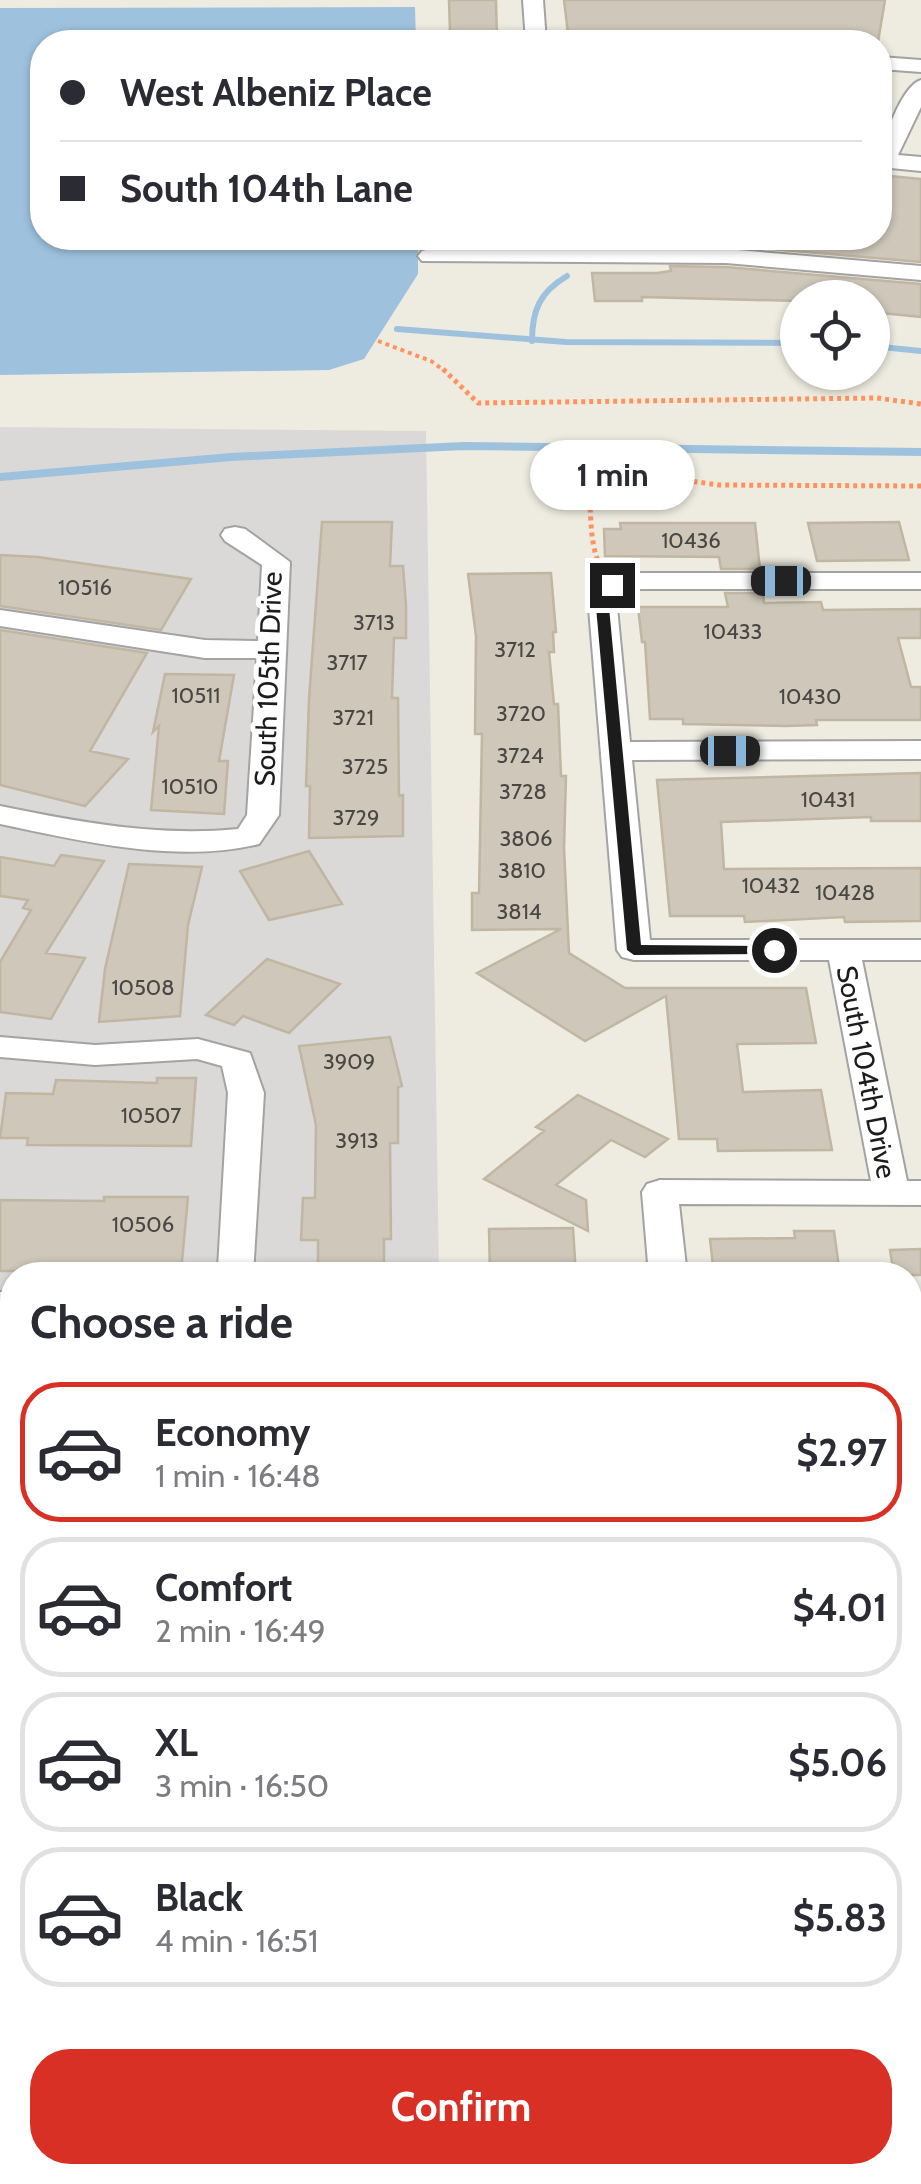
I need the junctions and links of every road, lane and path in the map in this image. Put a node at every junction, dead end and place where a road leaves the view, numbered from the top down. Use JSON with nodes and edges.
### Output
{"nodes":[{"id":1,"x":533,"y":0,"type":"edge"},
{"id":2,"x":535,"y":30,"type":"edge"},
{"id":3,"x":892,"y":64,"type":"edge"},
{"id":4,"x":921,"y":66,"type":"edge"},
{"id":5,"x":921,"y":86,"type":"edge"},
{"id":6,"x":892,"y":141,"type":"edge"},
{"id":7,"x":892,"y":161,"type":"edge"},
{"id":8,"x":921,"y":164,"type":"edge"},
{"id":9,"x":519,"y":250,"type":"edge"},
{"id":10,"x":618,"y":250,"type":"edge"},
{"id":11,"x":430,"y":256,"type":"dead end"},
{"id":12,"x":921,"y":273,"type":"edge"},
{"id":13,"x":378,"y":341,"type":"dead end"},
{"id":14,"x":921,"y":404,"type":"edge"},
{"id":15,"x":921,"y":486,"type":"edge"},
{"id":16,"x":235,"y":535,"type":"dead end"},
{"id":17,"x":921,"y":581,"type":"edge"},
{"id":18,"x":612,"y":585,"type":"junction"},
{"id":19,"x":0,"y":618,"type":"edge"},
{"id":20,"x":272,"y":650,"type":"junction"},
{"id":21,"x":921,"y":750,"type":"edge"},
{"id":22,"x":616,"y":751,"type":"junction"},
{"id":23,"x":0,"y":814,"type":"edge"},
{"id":24,"x":844,"y":950,"type":"junction"},
{"id":25,"x":921,"y":950,"type":"edge"},
{"id":26,"x":0,"y":1046,"type":"edge"},
{"id":27,"x":906,"y":1193,"type":"edge"},
{"id":28,"x":237,"y":1262,"type":"edge"},
{"id":29,"x":667,"y":1262,"type":"edge"}],
"edges":[{"from":1,"to":2,"type":"street"},
{"from":3,"to":4,"type":"street"},
{"from":5,"to":6,"type":"street"},
{"from":7,"to":8,"type":"street"},
{"from":9,"to":11,"type":"street"},
{"from":10,"to":12,"type":"street"},
{"from":13,"to":14,"type":"path"},
{"from":15,"to":18,"type":"path"},
{"from":16,"to":20,"type":"street","name":"South 105th Drive"},
{"from":17,"to":18,"type":"street"},
{"from":18,"to":22,"type":"street"},
{"from":19,"to":20,"type":"street"},
{"from":20,"to":23,"type":"street","name":"South 105th Drive"},
{"from":21,"to":22,"type":"street"},
{"from":22,"to":24,"type":"street"},
{"from":24,"to":25,"type":"street"},
{"from":24,"to":27,"type":"street","name":"South 104th Drive"},
{"from":26,"to":28,"type":"street"},
{"from":27,"to":29,"type":"street"}]}
